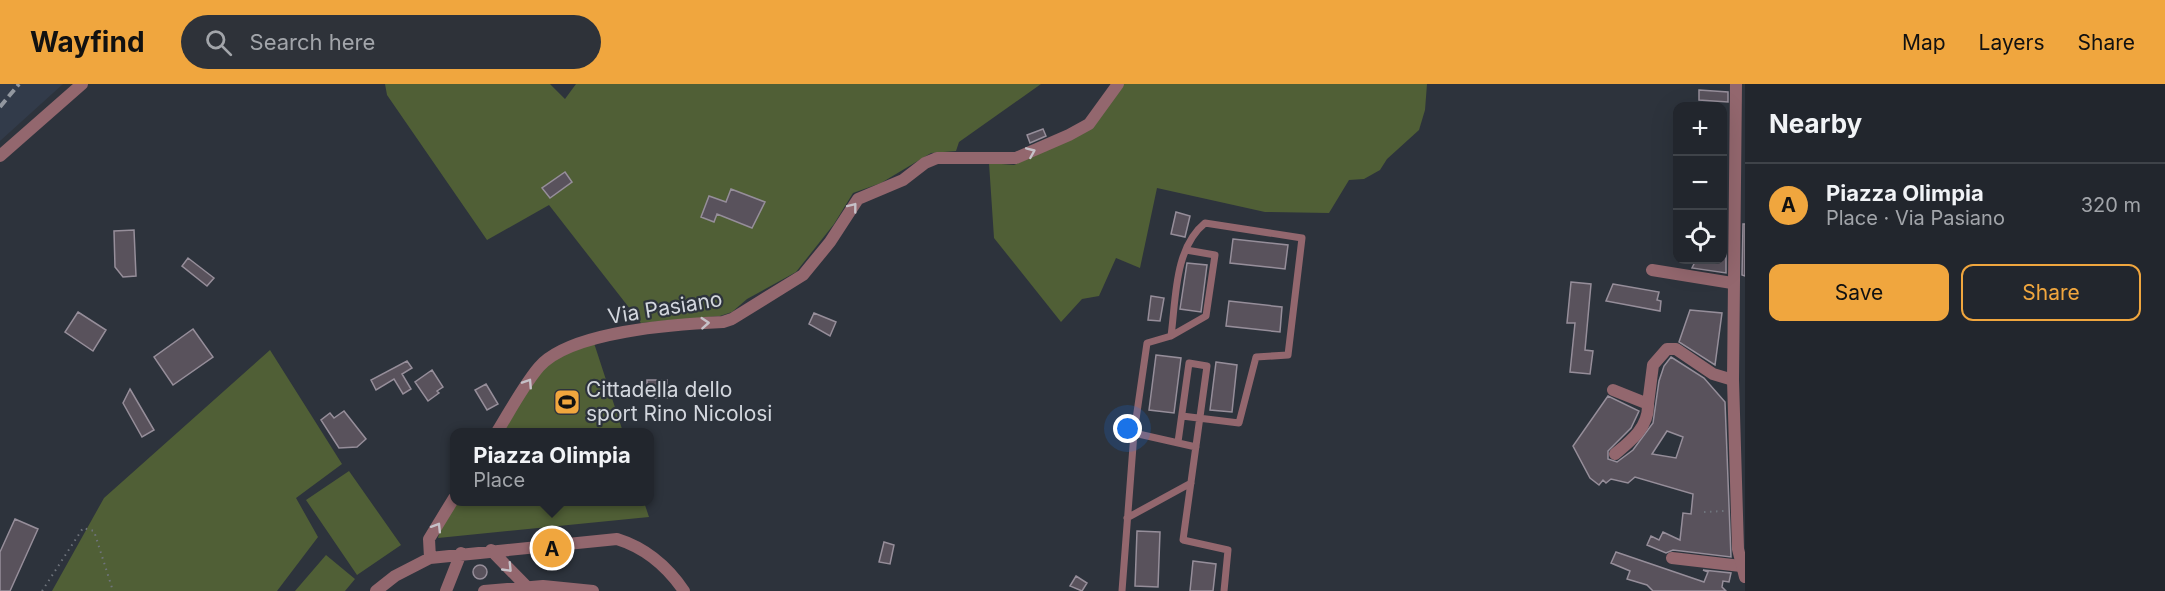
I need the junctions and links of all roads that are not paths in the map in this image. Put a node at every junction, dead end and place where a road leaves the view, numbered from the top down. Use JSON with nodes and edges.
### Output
{"nodes":[{"id":1,"x":82,"y":84,"type":"edge"},
{"id":2,"x":1118,"y":84,"type":"edge"},
{"id":3,"x":1736,"y":84,"type":"edge"},
{"id":4,"x":0,"y":156,"type":"edge"},
{"id":5,"x":1185,"y":250,"type":"junction"},
{"id":6,"x":1652,"y":270,"type":"dead end"},
{"id":7,"x":1732,"y":283,"type":"junction"},
{"id":8,"x":1171,"y":336,"type":"junction"},
{"id":9,"x":1733,"y":380,"type":"junction"},
{"id":10,"x":1613,"y":390,"type":"dead end"},
{"id":11,"x":1648,"y":404,"type":"junction"},
{"id":12,"x":1182,"y":416,"type":"junction"},
{"id":13,"x":1200,"y":418,"type":"junction"},
{"id":14,"x":500,"y":428,"type":"edge"},
{"id":15,"x":1134,"y":433,"type":"junction"},
{"id":16,"x":1178,"y":442,"type":"junction"},
{"id":17,"x":1196,"y":447,"type":"junction"},
{"id":18,"x":1615,"y":454,"type":"dead end"},
{"id":19,"x":1191,"y":483,"type":"junction"},
{"id":20,"x":450,"y":504,"type":"edge"},
{"id":21,"x":1127,"y":518,"type":"junction"},
{"id":22,"x":490,"y":550,"type":"junction"},
{"id":23,"x":461,"y":553,"type":"junction"},
{"id":24,"x":430,"y":558,"type":"junction"},
{"id":25,"x":1672,"y":558,"type":"dead end"},
{"id":26,"x":1743,"y":572,"type":"edge"},
{"id":27,"x":526,"y":586,"type":"junction"},
{"id":28,"x":376,"y":591,"type":"edge"},
{"id":29,"x":446,"y":591,"type":"edge"},
{"id":30,"x":484,"y":591,"type":"edge"},
{"id":31,"x":593,"y":591,"type":"edge"},
{"id":32,"x":684,"y":591,"type":"edge"},
{"id":33,"x":1122,"y":591,"type":"edge"},
{"id":34,"x":1224,"y":591,"type":"edge"}],
"edges":[{"from":1,"to":4,"type":"street"},
{"from":14,"to":2,"type":"street","name":"Via Pasiano","one_way":true},
{"from":3,"to":7,"type":"street"},
{"from":5,"to":8,"type":"lane"},
{"from":5,"to":8,"type":"lane"},
{"from":5,"to":13,"type":"lane"},
{"from":6,"to":7,"type":"street"},
{"from":7,"to":9,"type":"street"},
{"from":8,"to":15,"type":"lane"},
{"from":9,"to":11,"type":"street"},
{"from":9,"to":26,"type":"street"},
{"from":10,"to":11,"type":"street"},
{"from":11,"to":18,"type":"street"},
{"from":12,"to":13,"type":"lane"},
{"from":12,"to":13,"type":"lane"},
{"from":12,"to":16,"type":"lane"},
{"from":13,"to":17,"type":"lane"},
{"from":15,"to":16,"type":"lane"},
{"from":15,"to":21,"type":"lane"},
{"from":16,"to":17,"type":"lane"},
{"from":17,"to":19,"type":"lane"},
{"from":19,"to":21,"type":"lane"},
{"from":19,"to":34,"type":"lane"},
{"from":24,"to":20,"type":"street","one_way":true},
{"from":21,"to":33,"type":"lane"},
{"from":22,"to":23,"type":"street"},
{"from":22,"to":27,"type":"street","one_way":true},
{"from":22,"to":32,"type":"street"},
{"from":23,"to":24,"type":"street"},
{"from":23,"to":29,"type":"street"},
{"from":24,"to":28,"type":"street"},
{"from":25,"to":26,"type":"street"},
{"from":27,"to":30,"type":"street"},
{"from":27,"to":31,"type":"street"}]}
